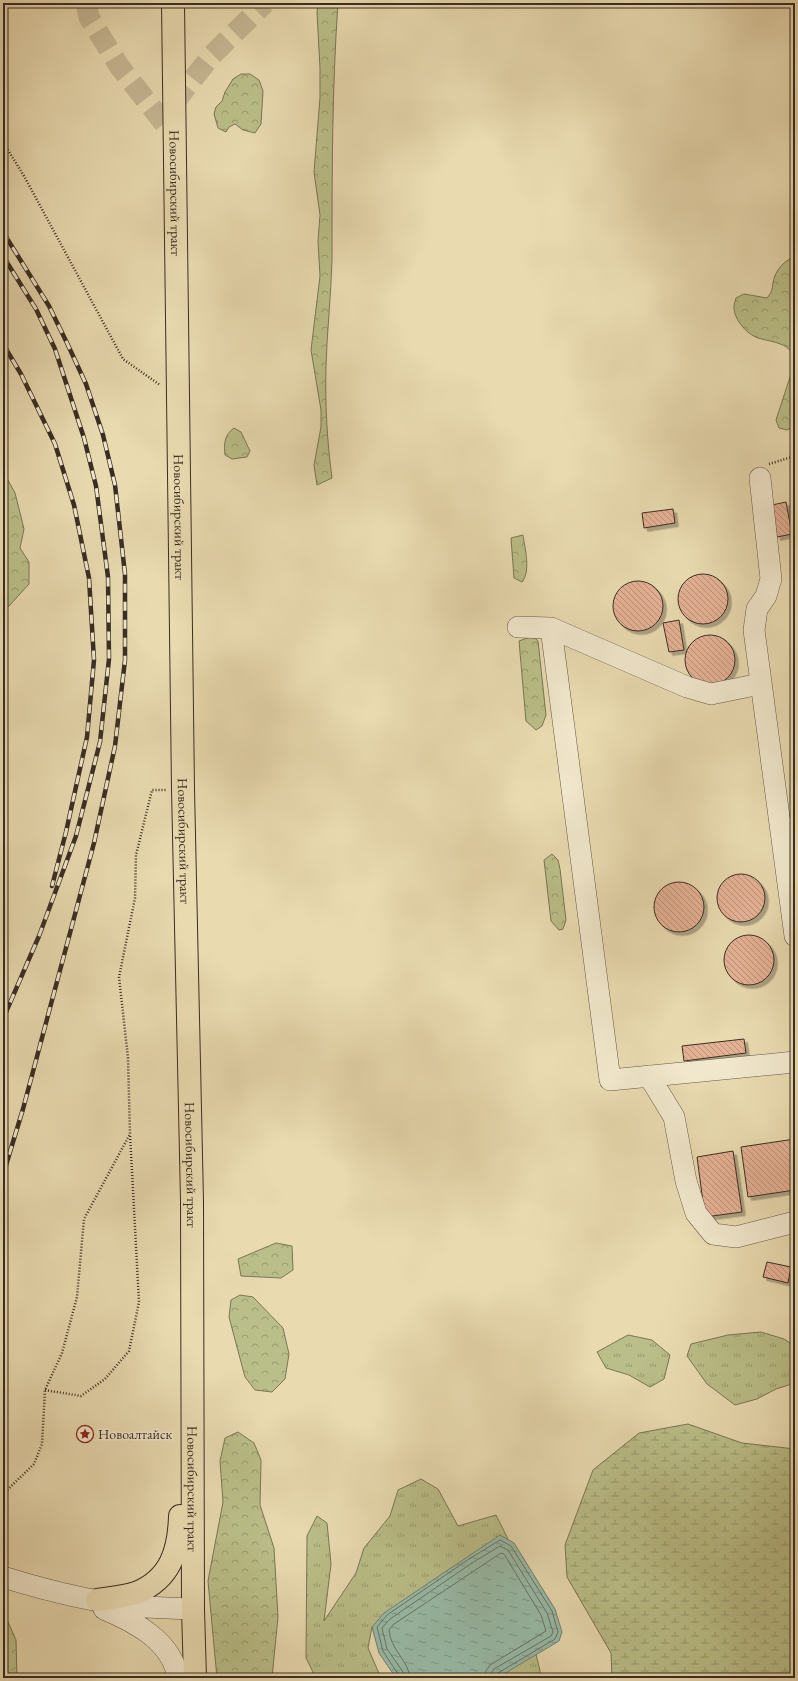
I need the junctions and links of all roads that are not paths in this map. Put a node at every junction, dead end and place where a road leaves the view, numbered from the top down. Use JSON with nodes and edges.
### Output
{"nodes":[{"id":1,"x":173,"y":3,"type":"edge"},
{"id":2,"x":760,"y":478,"type":"road end"},
{"id":3,"x":518,"y":627,"type":"dead end"},
{"id":4,"x":551,"y":628,"type":"junction"},
{"id":5,"x":760,"y":684,"type":"junction"},
{"id":6,"x":795,"y":936,"type":"edge"},
{"id":7,"x":795,"y":1062,"type":"edge"},
{"id":8,"x":649,"y":1076,"type":"junction"},
{"id":9,"x":795,"y":1222,"type":"edge"},
{"id":10,"x":192,"y":1247,"type":"junction"},
{"id":11,"x":3,"y":1577,"type":"edge"},
{"id":12,"x":74,"y":1595,"type":"junction"},
{"id":13,"x":97,"y":1600,"type":"junction"},
{"id":14,"x":193,"y":1609,"type":"junction"},
{"id":15,"x":178,"y":1678,"type":"edge"},
{"id":16,"x":195,"y":1678,"type":"edge"}],
"edges":[{"from":1,"to":10,"type":"main road","name":"Новосибирский тракт"},
{"from":2,"to":5,"type":"street"},
{"from":3,"to":4,"type":"street"},
{"from":4,"to":5,"type":"street"},
{"from":4,"to":8,"type":"street"},
{"from":5,"to":6,"type":"street"},
{"from":7,"to":8,"type":"street"},
{"from":8,"to":9,"type":"street"},
{"from":10,"to":13,"type":"main road"},
{"from":10,"to":14,"type":"main road","name":"Новосибирский тракт"},
{"from":11,"to":12,"type":"street"},
{"from":12,"to":13,"type":"street"},
{"from":12,"to":15,"type":"street"},
{"from":13,"to":14,"type":"street"},
{"from":14,"to":16,"type":"main road","name":"Новосибирский тракт"}]}
